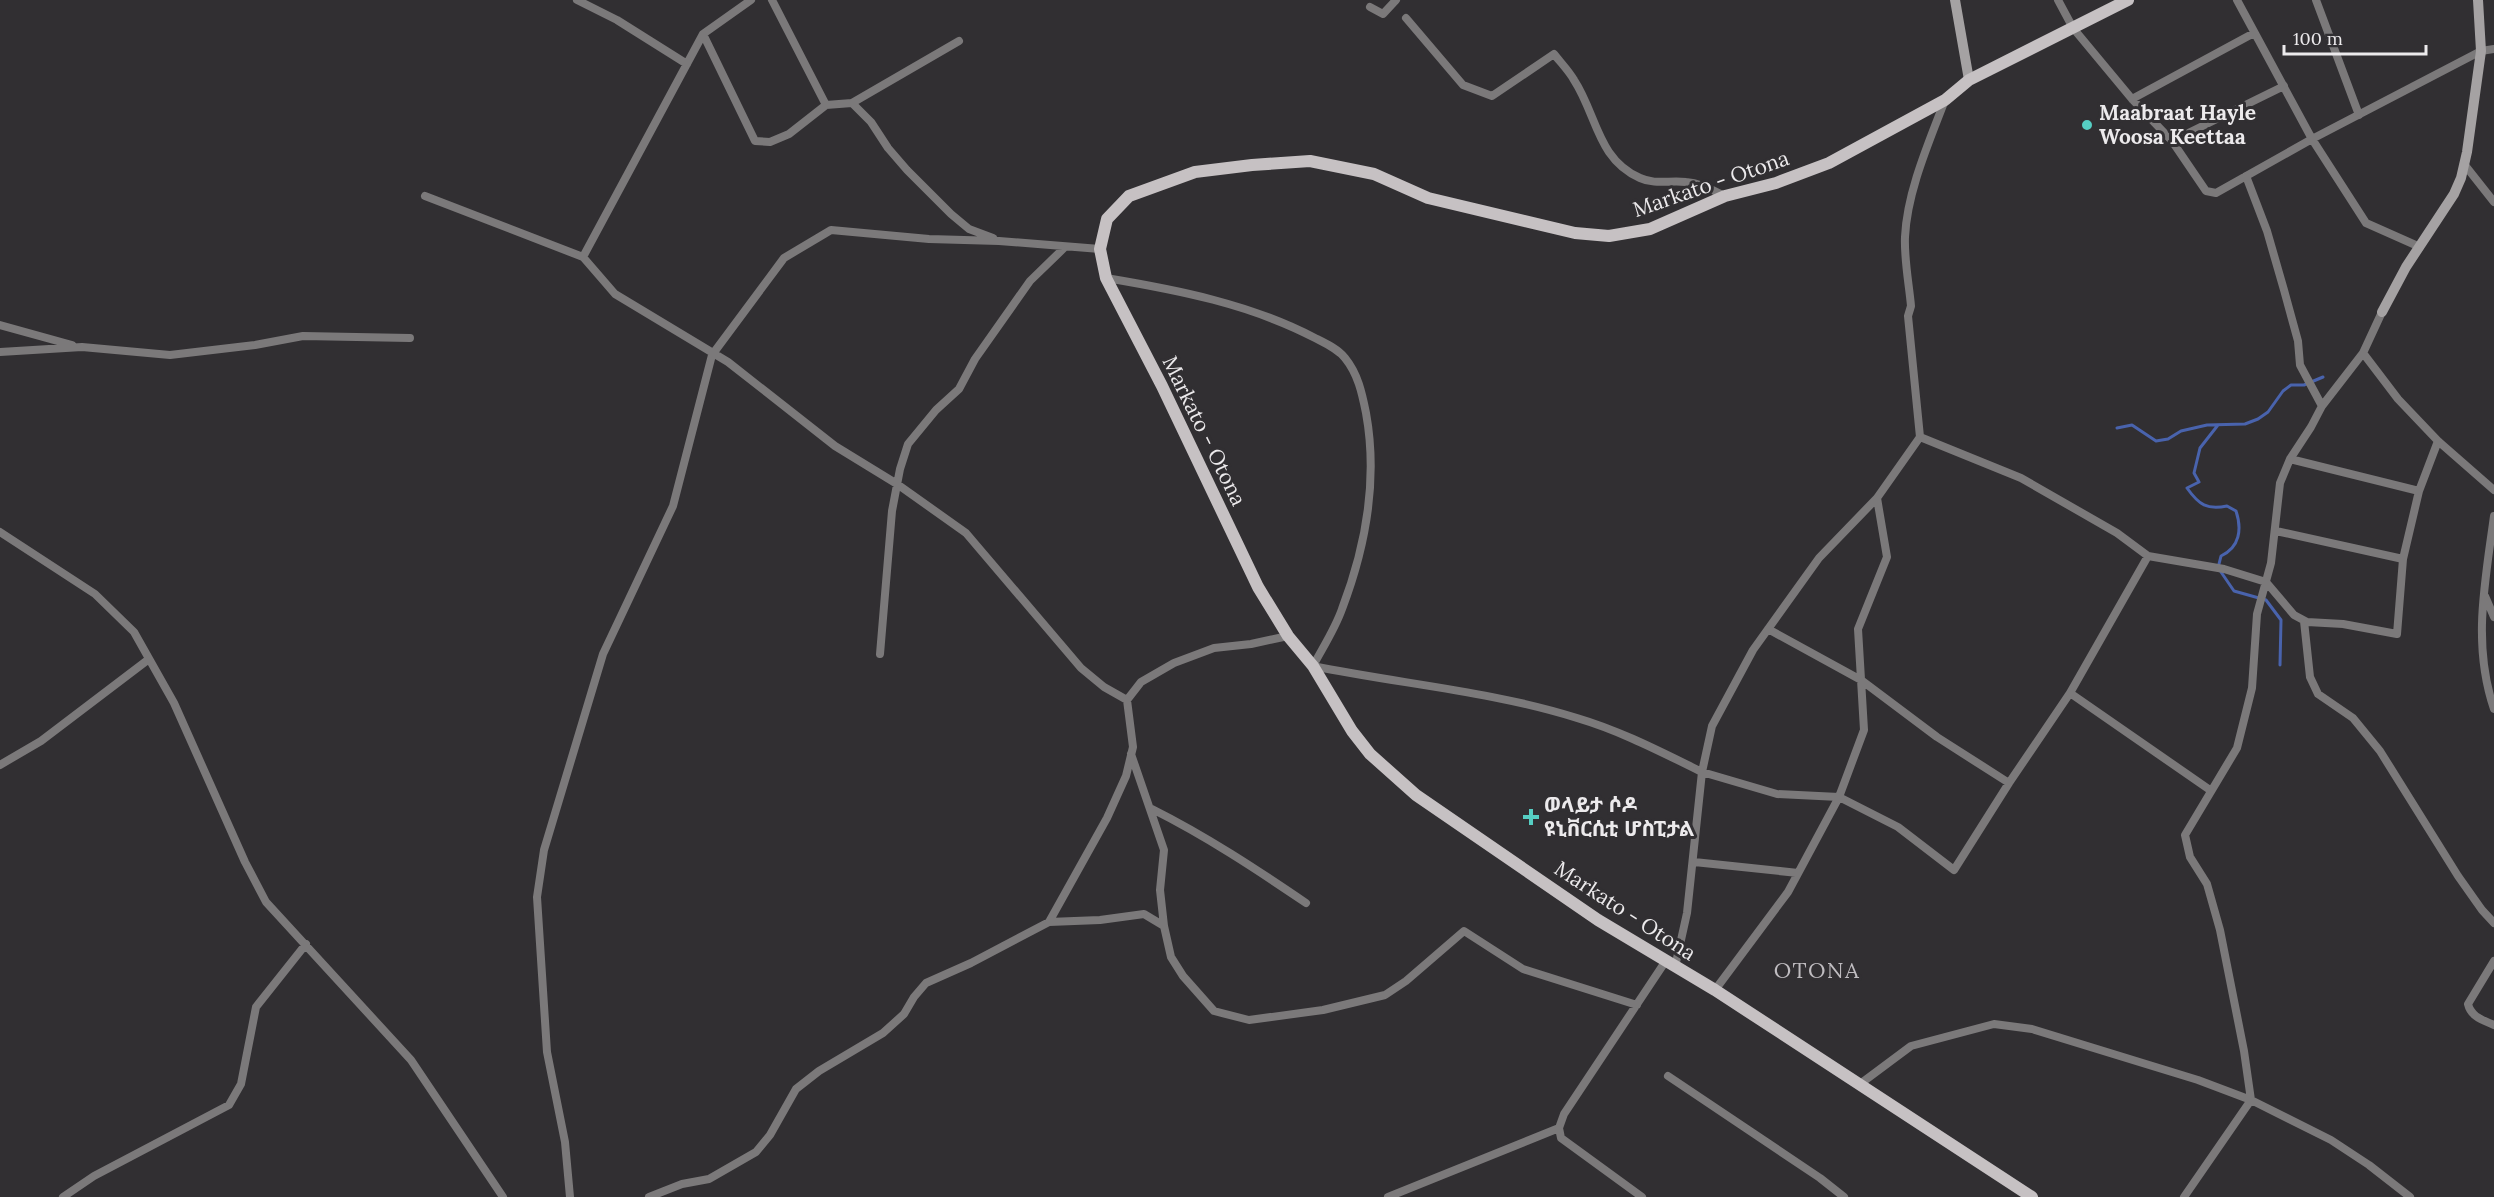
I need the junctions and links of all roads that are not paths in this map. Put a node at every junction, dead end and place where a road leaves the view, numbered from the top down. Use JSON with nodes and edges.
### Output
{"nodes":[{"id":1,"x":577,"y":0,"type":"edge"},
{"id":2,"x":752,"y":0,"type":"edge"},
{"id":3,"x":772,"y":0,"type":"edge"},
{"id":4,"x":1396,"y":0,"type":"edge"},
{"id":5,"x":1955,"y":0,"type":"edge"},
{"id":6,"x":2058,"y":0,"type":"edge"},
{"id":7,"x":2128,"y":0,"type":"edge"},
{"id":8,"x":2236,"y":0,"type":"edge"},
{"id":9,"x":2316,"y":0,"type":"edge"},
{"id":10,"x":2478,"y":0,"type":"edge"},
{"id":11,"x":1370,"y":7,"type":"dead end"},
{"id":12,"x":1406,"y":18,"type":"dead end"},
{"id":13,"x":2073,"y":28,"type":"junction"},
{"id":14,"x":2254,"y":33,"type":"junction"},
{"id":15,"x":703,"y":34,"type":"junction"},
{"id":16,"x":958,"y":41,"type":"dead end"},
{"id":17,"x":2494,"y":49,"type":"edge"},
{"id":18,"x":2481,"y":51,"type":"junction"},
{"id":19,"x":687,"y":64,"type":"junction"},
{"id":20,"x":1969,"y":80,"type":"junction"},
{"id":21,"x":2284,"y":86,"type":"junction"},
{"id":22,"x":2132,"y":99,"type":"junction"},
{"id":23,"x":1945,"y":100,"type":"junction"},
{"id":24,"x":852,"y":103,"type":"junction"},
{"id":25,"x":826,"y":105,"type":"junction"},
{"id":26,"x":2359,"y":115,"type":"junction"},
{"id":27,"x":2312,"y":139,"type":"junction"},
{"id":28,"x":2172,"y":141,"type":"junction"},
{"id":29,"x":2464,"y":164,"type":"junction"},
{"id":30,"x":2246,"y":177,"type":"junction"},
{"id":31,"x":425,"y":196,"type":"dead end"},
{"id":32,"x":1725,"y":196,"type":"junction"},
{"id":33,"x":2494,"y":202,"type":"edge"},
{"id":34,"x":999,"y":241,"type":"junction"},
{"id":35,"x":2420,"y":247,"type":"junction"},
{"id":36,"x":1064,"y":248,"type":"junction"},
{"id":37,"x":1100,"y":249,"type":"junction"},
{"id":38,"x":583,"y":257,"type":"junction"},
{"id":39,"x":1106,"y":278,"type":"junction"},
{"id":40,"x":2382,"y":312,"type":"joint"},
{"id":41,"x":0,"y":325,"type":"edge"},
{"id":42,"x":410,"y":338,"type":"dead end"},
{"id":43,"x":82,"y":347,"type":"junction"},
{"id":44,"x":0,"y":352,"type":"edge"},
{"id":45,"x":2362,"y":353,"type":"junction"},
{"id":46,"x":712,"y":355,"type":"junction"},
{"id":47,"x":2322,"y":406,"type":"junction"},
{"id":48,"x":1920,"y":437,"type":"junction"},
{"id":49,"x":2438,"y":441,"type":"junction"},
{"id":50,"x":2290,"y":459,"type":"junction"},
{"id":51,"x":897,"y":484,"type":"junction"},
{"id":52,"x":2494,"y":490,"type":"edge"},
{"id":53,"x":2419,"y":491,"type":"junction"},
{"id":54,"x":1877,"y":498,"type":"junction"},
{"id":55,"x":2494,"y":516,"type":"edge"},
{"id":56,"x":2276,"y":531,"type":"junction"},
{"id":57,"x":0,"y":532,"type":"edge"},
{"id":58,"x":2148,"y":556,"type":"junction"},
{"id":59,"x":2403,"y":559,"type":"junction"},
{"id":60,"x":2266,"y":582,"type":"junction"},
{"id":61,"x":2484,"y":593,"type":"junction"},
{"id":62,"x":2494,"y":617,"type":"edge"},
{"id":63,"x":2304,"y":621,"type":"junction"},
{"id":64,"x":1768,"y":629,"type":"junction"},
{"id":65,"x":1288,"y":636,"type":"junction"},
{"id":66,"x":880,"y":654,"type":"dead end"},
{"id":67,"x":149,"y":659,"type":"junction"},
{"id":68,"x":1313,"y":666,"type":"junction"},
{"id":69,"x":1861,"y":680,"type":"junction"},
{"id":70,"x":2070,"y":693,"type":"junction"},
{"id":71,"x":1127,"y":700,"type":"junction"},
{"id":72,"x":2494,"y":710,"type":"edge"},
{"id":73,"x":1131,"y":753,"type":"junction"},
{"id":74,"x":0,"y":765,"type":"edge"},
{"id":75,"x":1702,"y":772,"type":"junction"},
{"id":76,"x":2009,"y":783,"type":"junction"},
{"id":77,"x":2210,"y":790,"type":"junction"},
{"id":78,"x":1839,"y":797,"type":"junction"},
{"id":79,"x":1152,"y":809,"type":"junction"},
{"id":80,"x":1694,"y":862,"type":"junction"},
{"id":81,"x":1798,"y":873,"type":"junction"},
{"id":82,"x":1305,"y":903,"type":"dead end"},
{"id":83,"x":1049,"y":922,"type":"junction"},
{"id":84,"x":2494,"y":923,"type":"edge"},
{"id":85,"x":1164,"y":926,"type":"junction"},
{"id":86,"x":306,"y":944,"type":"junction"},
{"id":87,"x":2494,"y":961,"type":"edge"},
{"id":88,"x":1670,"y":964,"type":"junction"},
{"id":89,"x":1715,"y":990,"type":"junction"},
{"id":90,"x":1637,"y":1005,"type":"junction"},
{"id":91,"x":2494,"y":1024,"type":"edge"},
{"id":92,"x":1668,"y":1076,"type":"dead end"},
{"id":93,"x":1860,"y":1084,"type":"junction"},
{"id":94,"x":2251,"y":1100,"type":"junction"},
{"id":95,"x":1559,"y":1128,"type":"junction"},
{"id":96,"x":63,"y":1197,"type":"edge"},
{"id":97,"x":503,"y":1197,"type":"edge"},
{"id":98,"x":570,"y":1197,"type":"edge"},
{"id":99,"x":648,"y":1197,"type":"edge"},
{"id":100,"x":1388,"y":1197,"type":"edge"},
{"id":101,"x":1642,"y":1197,"type":"edge"},
{"id":102,"x":1844,"y":1197,"type":"edge"},
{"id":103,"x":2032,"y":1197,"type":"edge"},
{"id":104,"x":2184,"y":1197,"type":"edge"},
{"id":105,"x":2410,"y":1197,"type":"edge"}],
"edges":[{"from":1,"to":19,"type":"street"},
{"from":2,"to":15,"type":"street"},
{"from":3,"to":25,"type":"street"},
{"from":4,"to":11,"type":"street"},
{"from":5,"to":20,"type":"street"},
{"from":6,"to":13,"type":"street"},
{"from":7,"to":13,"type":"main road","name":"Markato - Otona"},
{"from":8,"to":14,"type":"street"},
{"from":9,"to":26,"type":"street"},
{"from":10,"to":18,"type":"street"},
{"from":12,"to":32,"type":"street"},
{"from":13,"to":20,"type":"main road","name":"Markato - Otona"},
{"from":13,"to":22,"type":"street"},
{"from":14,"to":21,"type":"street"},
{"from":14,"to":22,"type":"street"},
{"from":15,"to":19,"type":"street"},
{"from":15,"to":25,"type":"street"},
{"from":16,"to":24,"type":"street"},
{"from":17,"to":18,"type":"street"},
{"from":18,"to":26,"type":"street"},
{"from":18,"to":29,"type":"street"},
{"from":19,"to":38,"type":"street"},
{"from":20,"to":23,"type":"main road","name":"Markato - Otona"},
{"from":21,"to":27,"type":"street"},
{"from":21,"to":28,"type":"street"},
{"from":22,"to":28,"type":"street"},
{"from":23,"to":32,"type":"main road","name":"Markato - Otona"},
{"from":23,"to":48,"type":"street"},
{"from":24,"to":25,"type":"street"},
{"from":24,"to":34,"type":"street"},
{"from":26,"to":27,"type":"street"},
{"from":27,"to":30,"type":"street"},
{"from":27,"to":35,"type":"street"},
{"from":28,"to":30,"type":"street"},
{"from":29,"to":33,"type":"street"},
{"from":29,"to":35,"type":"street"},
{"from":30,"to":47,"type":"street"},
{"from":31,"to":38,"type":"street"},
{"from":32,"to":37,"type":"main road","name":"Markato - Otona"},
{"from":34,"to":36,"type":"street"},
{"from":34,"to":46,"type":"street"},
{"from":35,"to":40,"type":"street"},
{"from":36,"to":37,"type":"street"},
{"from":36,"to":51,"type":"street"},
{"from":37,"to":39,"type":"main road","name":"Markato - Otona"},
{"from":38,"to":46,"type":"street"},
{"from":39,"to":65,"type":"main road","name":"Markato - Otona"},
{"from":39,"to":68,"type":"street"},
{"from":40,"to":45,"type":"street"},
{"from":41,"to":43,"type":"street"},
{"from":42,"to":43,"type":"street"},
{"from":43,"to":44,"type":"street"},
{"from":45,"to":47,"type":"street"},
{"from":45,"to":49,"type":"street"},
{"from":46,"to":51,"type":"street"},
{"from":46,"to":98,"type":"street"},
{"from":47,"to":50,"type":"street"},
{"from":48,"to":54,"type":"street"},
{"from":48,"to":58,"type":"street"},
{"from":49,"to":52,"type":"street"},
{"from":49,"to":53,"type":"street"},
{"from":50,"to":53,"type":"street"},
{"from":50,"to":56,"type":"street"},
{"from":51,"to":66,"type":"street"},
{"from":51,"to":71,"type":"street"},
{"from":53,"to":59,"type":"street"},
{"from":54,"to":64,"type":"street"},
{"from":54,"to":69,"type":"street"},
{"from":55,"to":61,"type":"street"},
{"from":56,"to":59,"type":"street"},
{"from":56,"to":60,"type":"street"},
{"from":57,"to":67,"type":"street"},
{"from":58,"to":60,"type":"street"},
{"from":58,"to":70,"type":"street"},
{"from":59,"to":63,"type":"street"},
{"from":60,"to":63,"type":"street"},
{"from":60,"to":77,"type":"street"},
{"from":61,"to":62,"type":"street"},
{"from":61,"to":72,"type":"street"},
{"from":63,"to":84,"type":"street"},
{"from":64,"to":69,"type":"street"},
{"from":64,"to":75,"type":"street"},
{"from":65,"to":68,"type":"main road","name":"Markato - Otona"},
{"from":65,"to":71,"type":"street"},
{"from":67,"to":74,"type":"street"},
{"from":67,"to":86,"type":"street"},
{"from":68,"to":75,"type":"street"},
{"from":68,"to":88,"type":"main road","name":"Markato - Otona"},
{"from":69,"to":76,"type":"street"},
{"from":69,"to":78,"type":"street"},
{"from":70,"to":76,"type":"street"},
{"from":70,"to":77,"type":"street"},
{"from":71,"to":73,"type":"street"},
{"from":73,"to":79,"type":"street"},
{"from":73,"to":83,"type":"street"},
{"from":75,"to":78,"type":"street"},
{"from":75,"to":80,"type":"street"},
{"from":76,"to":78,"type":"street"},
{"from":77,"to":94,"type":"street"},
{"from":78,"to":81,"type":"street"},
{"from":79,"to":82,"type":"street"},
{"from":79,"to":85,"type":"street"},
{"from":80,"to":81,"type":"street"},
{"from":80,"to":88,"type":"street"},
{"from":81,"to":89,"type":"street"},
{"from":83,"to":85,"type":"street"},
{"from":83,"to":99,"type":"street"},
{"from":85,"to":90,"type":"street"},
{"from":86,"to":96,"type":"street"},
{"from":86,"to":97,"type":"street"},
{"from":87,"to":91,"type":"street"},
{"from":88,"to":89,"type":"main road","name":"Markato - Otona"},
{"from":88,"to":90,"type":"street"},
{"from":89,"to":93,"type":"main road","name":"Markato - Otona"},
{"from":90,"to":95,"type":"street"},
{"from":92,"to":102,"type":"street"},
{"from":93,"to":94,"type":"street"},
{"from":93,"to":103,"type":"main road","name":"Markato - Otona"},
{"from":94,"to":104,"type":"street"},
{"from":94,"to":105,"type":"street"},
{"from":95,"to":100,"type":"street"},
{"from":95,"to":101,"type":"street"}]}
